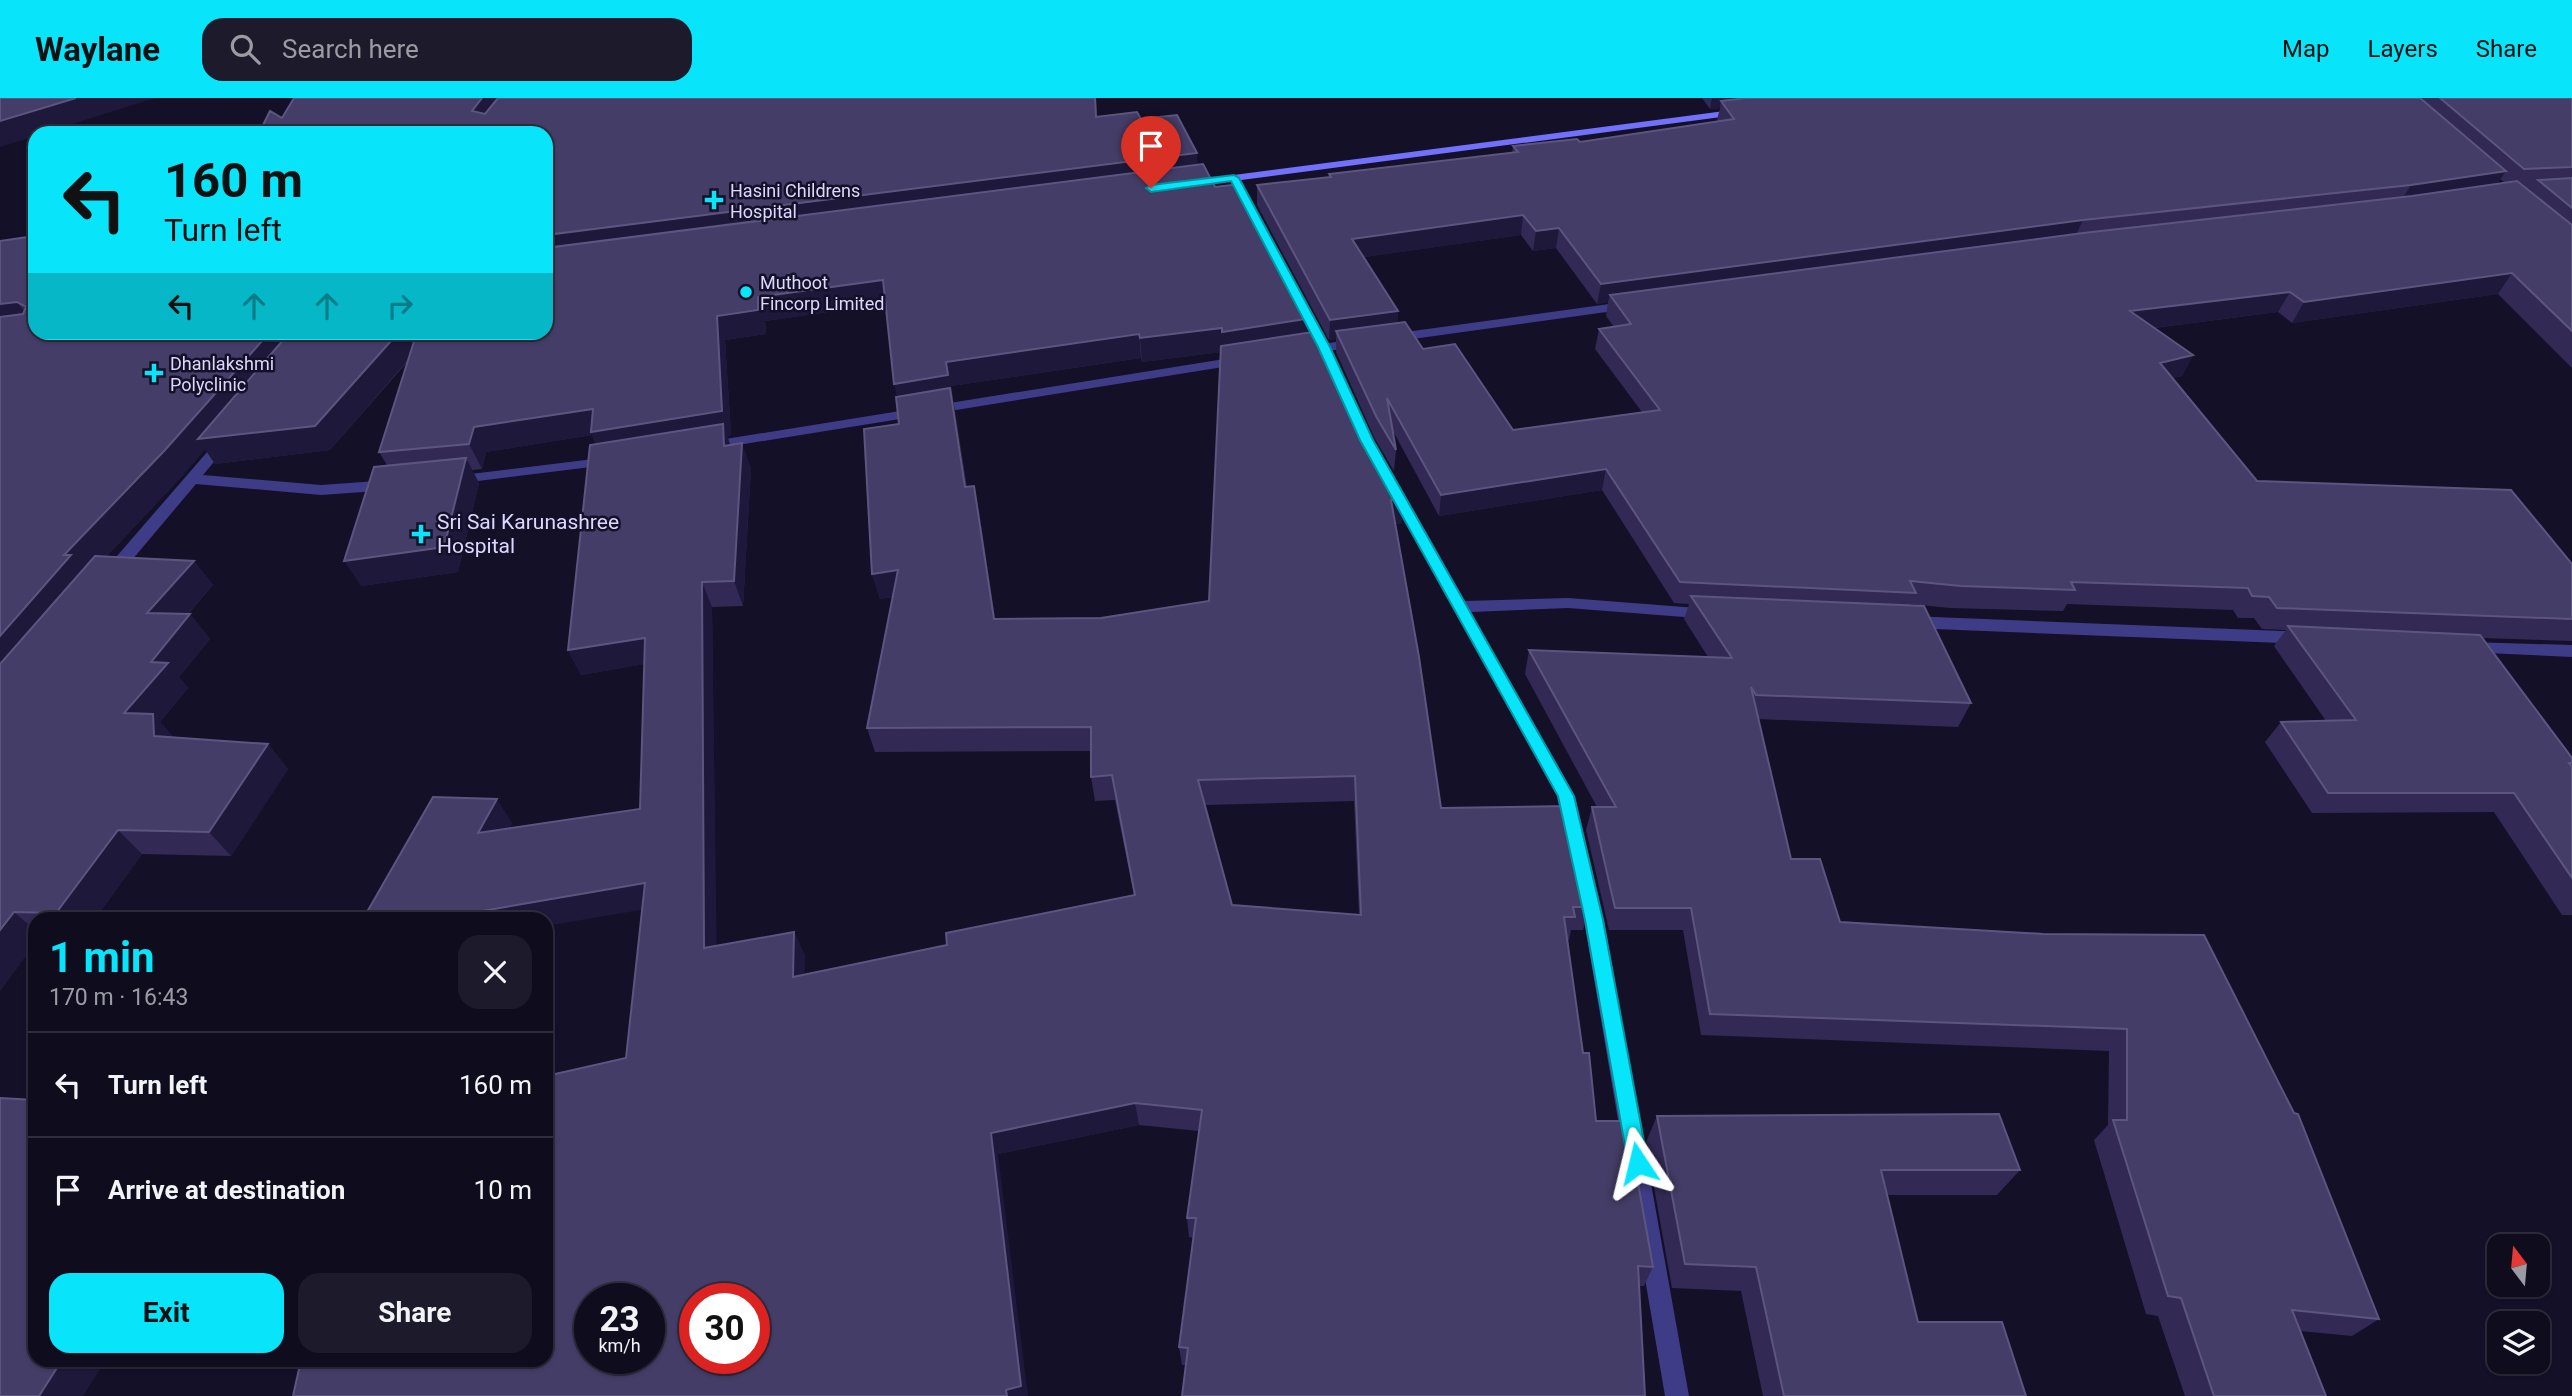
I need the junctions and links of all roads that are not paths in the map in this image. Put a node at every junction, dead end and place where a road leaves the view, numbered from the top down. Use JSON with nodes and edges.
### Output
{"nodes":[{"id":1,"x":1746,"y":111,"type":"edge"},
{"id":2,"x":1179,"y":185,"type":"edge"},
{"id":3,"x":1640,"y":304,"type":"edge"},
{"id":4,"x":1321,"y":341,"type":"junction"},
{"id":5,"x":1297,"y":352,"type":"edge"},
{"id":6,"x":1256,"y":358,"type":"edge"},
{"id":7,"x":1335,"y":370,"type":"edge"},
{"id":8,"x":236,"y":427,"type":"edge"},
{"id":9,"x":692,"y":448,"type":"edge"},
{"id":10,"x":623,"y":459,"type":"edge"},
{"id":11,"x":1387,"y":476,"type":"edge"},
{"id":12,"x":192,"y":479,"type":"junction"},
{"id":13,"x":435,"y":481,"type":"edge"},
{"id":14,"x":410,"y":483,"type":"edge"},
{"id":15,"x":96,"y":591,"type":"edge"},
{"id":16,"x":1462,"y":607,"type":"junction"},
{"id":17,"x":1730,"y":614,"type":"edge"},
{"id":18,"x":1893,"y":621,"type":"edge"},
{"id":19,"x":2322,"y":638,"type":"edge"},
{"id":20,"x":2456,"y":647,"type":"edge"},
{"id":21,"x":2572,"y":651,"type":"edge"},
{"id":22,"x":1676,"y":1396,"type":"edge"}],
"edges":[{"from":1,"to":2,"type":"street"},
{"from":3,"to":4,"type":"street"},
{"from":4,"to":5,"type":"street"},
{"from":4,"to":7,"type":"street"},
{"from":6,"to":9,"type":"street"},
{"from":8,"to":12,"type":"street"},
{"from":10,"to":13,"type":"street"},
{"from":11,"to":16,"type":"street"},
{"from":12,"to":14,"type":"street"},
{"from":12,"to":15,"type":"street"},
{"from":16,"to":17,"type":"street"},
{"from":16,"to":22,"type":"street"},
{"from":18,"to":19,"type":"street"},
{"from":20,"to":21,"type":"street"}]}
